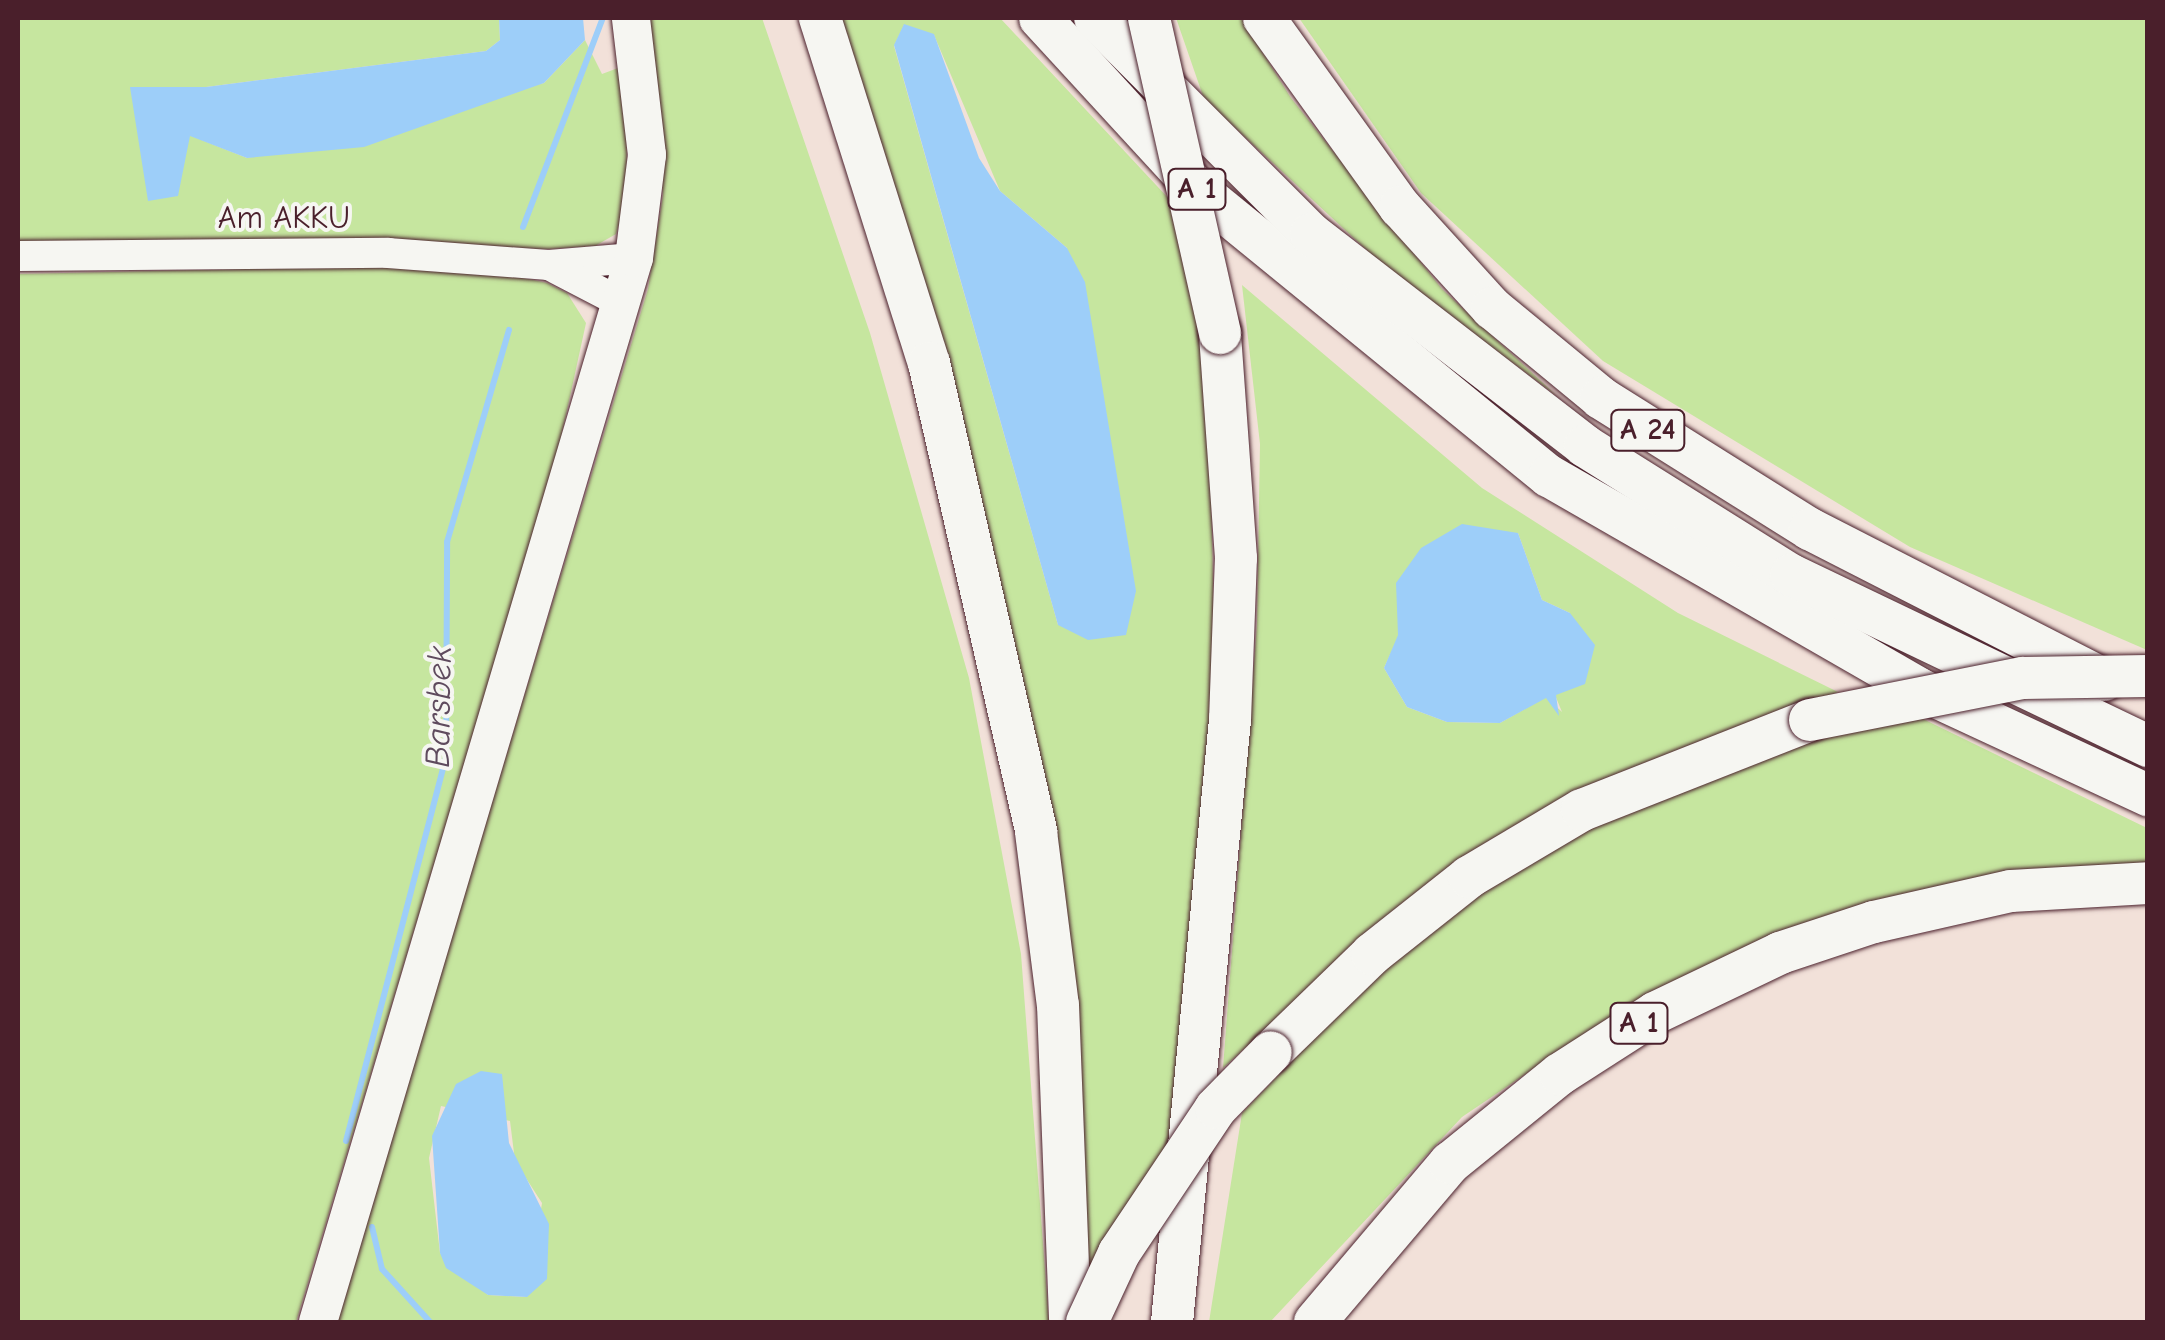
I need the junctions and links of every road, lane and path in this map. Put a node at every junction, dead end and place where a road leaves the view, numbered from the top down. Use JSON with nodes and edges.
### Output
{"nodes":[{"id":1,"x":630,"y":18,"type":"edge"},
{"id":2,"x":789,"y":18,"type":"edge"},
{"id":3,"x":820,"y":18,"type":"edge"},
{"id":4,"x":1040,"y":18,"type":"edge"},
{"id":5,"x":1095,"y":18,"type":"edge"},
{"id":6,"x":1149,"y":18,"type":"edge"},
{"id":7,"x":1264,"y":18,"type":"edge"},
{"id":8,"x":18,"y":256,"type":"edge"},
{"id":9,"x":634,"y":258,"type":"junction"},
{"id":10,"x":550,"y":265,"type":"junction"},
{"id":11,"x":622,"y":303,"type":"junction"},
{"id":12,"x":950,"y":463,"type":"junction"},
{"id":13,"x":2148,"y":676,"type":"edge"},
{"id":14,"x":2148,"y":697,"type":"edge"},
{"id":15,"x":2148,"y":746,"type":"edge"},
{"id":16,"x":2148,"y":795,"type":"edge"},
{"id":17,"x":2148,"y":883,"type":"edge"},
{"id":18,"x":318,"y":1322,"type":"edge"},
{"id":19,"x":1070,"y":1322,"type":"edge"},
{"id":20,"x":1087,"y":1322,"type":"edge"},
{"id":21,"x":1172,"y":1322,"type":"edge"},
{"id":22,"x":1316,"y":1322,"type":"edge"}],
"edges":[{"from":1,"to":9,"type":"main road"},
{"from":2,"to":12,"type":"highway"},
{"from":3,"to":12,"type":"highway"},
{"from":4,"to":16,"type":"highway","number":"A 1"},
{"from":5,"to":15,"type":"highway","number":"A 1"},
{"from":6,"to":21,"type":"highway","bridge":true},
{"from":7,"to":14,"type":"highway","number":"A 24"},
{"from":8,"to":10,"type":"street","name":"Am AKKU"},
{"from":9,"to":10,"type":"street","name":"Am AKKU"},
{"from":9,"to":11,"type":"main road"},
{"from":10,"to":11,"type":"street","name":"Am AKKU"},
{"from":11,"to":18,"type":"main road"},
{"from":12,"to":19,"type":"highway"},
{"from":13,"to":20,"type":"highway","bridge":true},
{"from":17,"to":22,"type":"highway","number":"A 1"}]}
